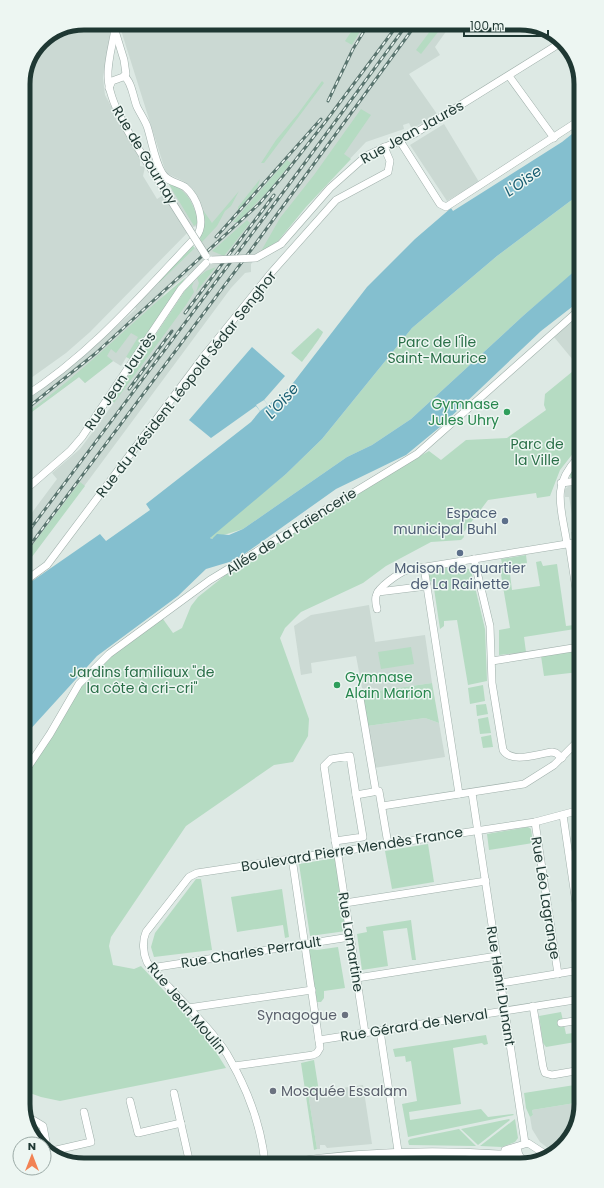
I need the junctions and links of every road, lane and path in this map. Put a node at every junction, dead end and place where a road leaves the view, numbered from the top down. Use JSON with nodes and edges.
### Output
{"nodes":[{"id":1,"x":116,"y":31,"type":"joint"},
{"id":2,"x":557,"y":45,"type":"edge"},
{"id":3,"x":125,"y":73,"type":"junction"},
{"id":4,"x":509,"y":76,"type":"junction"},
{"id":5,"x":109,"y":88,"type":"junction"},
{"id":6,"x":574,"y":124,"type":"edge"},
{"id":7,"x":554,"y":138,"type":"junction"},
{"id":8,"x":400,"y":141,"type":"junction"},
{"id":9,"x":384,"y":147,"type":"junction"},
{"id":10,"x":208,"y":260,"type":"junction"},
{"id":11,"x":574,"y":315,"type":"edge"},
{"id":12,"x":30,"y":393,"type":"edge"},
{"id":13,"x":574,"y":462,"type":"edge"},
{"id":14,"x":574,"y":481,"type":"edge"},
{"id":15,"x":561,"y":483,"type":"junction"},
{"id":16,"x":30,"y":486,"type":"edge"},
{"id":17,"x":574,"y":543,"type":"edge"},
{"id":18,"x":568,"y":544,"type":"junction"},
{"id":19,"x":474,"y":559,"type":"junction"},
{"id":20,"x":424,"y":567,"type":"junction"},
{"id":21,"x":30,"y":577,"type":"edge"},
{"id":22,"x":574,"y":579,"type":"edge"},
{"id":23,"x":427,"y":586,"type":"junction"},
{"id":24,"x":378,"y":592,"type":"junction"},
{"id":25,"x":377,"y":609,"type":"dead end"},
{"id":26,"x":574,"y":648,"type":"edge"},
{"id":27,"x":492,"y":661,"type":"junction"},
{"id":28,"x":360,"y":698,"type":"dead end"},
{"id":29,"x":574,"y":745,"type":"edge"},
{"id":30,"x":562,"y":758,"type":"junction"},
{"id":31,"x":30,"y":764,"type":"edge"},
{"id":32,"x":373,"y":792,"type":"dead end"},
{"id":33,"x":472,"y":793,"type":"junction"},
{"id":34,"x":459,"y":794,"type":"junction"},
{"id":35,"x":356,"y":795,"type":"junction"},
{"id":36,"x":382,"y":806,"type":"junction"},
{"id":37,"x":574,"y":812,"type":"edge"},
{"id":38,"x":563,"y":815,"type":"junction"},
{"id":39,"x":534,"y":822,"type":"junction"},
{"id":40,"x":478,"y":830,"type":"junction"},
{"id":41,"x":388,"y":844,"type":"junction"},
{"id":42,"x":336,"y":847,"type":"junction"},
{"id":43,"x":292,"y":858,"type":"junction"},
{"id":44,"x":227,"y":868,"type":"joint"},
{"id":45,"x":486,"y":881,"type":"junction"},
{"id":46,"x":574,"y":883,"type":"edge"},
{"id":47,"x":345,"y":903,"type":"junction"},
{"id":48,"x":350,"y":937,"type":"junction"},
{"id":49,"x":305,"y":944,"type":"junction"},
{"id":50,"x":497,"y":956,"type":"junction"},
{"id":51,"x":151,"y":968,"type":"junction"},
{"id":52,"x":574,"y":971,"type":"edge"},
{"id":53,"x":558,"y":974,"type":"junction"},
{"id":54,"x":357,"y":978,"type":"junction"},
{"id":55,"x":501,"y":983,"type":"junction"},
{"id":56,"x":312,"y":990,"type":"junction"},
{"id":57,"x":574,"y":1000,"type":"edge"},
{"id":58,"x":534,"y":1006,"type":"junction"},
{"id":59,"x":188,"y":1008,"type":"junction"},
{"id":60,"x":505,"y":1011,"type":"junction"},
{"id":61,"x":574,"y":1021,"type":"edge"},
{"id":62,"x":561,"y":1023,"type":"dead end"},
{"id":63,"x":380,"y":1031,"type":"junction"},
{"id":64,"x":365,"y":1033,"type":"junction"},
{"id":65,"x":319,"y":1040,"type":"junction"},
{"id":66,"x":234,"y":1066,"type":"junction"},
{"id":67,"x":574,"y":1071,"type":"edge"},
{"id":68,"x":174,"y":1093,"type":"dead end"},
{"id":69,"x":130,"y":1101,"type":"dead end"},
{"id":70,"x":84,"y":1112,"type":"dead end"},
{"id":71,"x":33,"y":1120,"type":"edge"},
{"id":72,"x":181,"y":1123,"type":"junction"},
{"id":73,"x":46,"y":1136,"type":"edge"},
{"id":74,"x":523,"y":1144,"type":"junction"},
{"id":75,"x":534,"y":1147,"type":"junction"},
{"id":76,"x":54,"y":1149,"type":"edge"},
{"id":77,"x":398,"y":1151,"type":"junction"},
{"id":78,"x":485,"y":1152,"type":"junction"},
{"id":79,"x":543,"y":1153,"type":"edge"},
{"id":80,"x":518,"y":1154,"type":"junction"},
{"id":81,"x":534,"y":1156,"type":"edge"},
{"id":82,"x":189,"y":1158,"type":"edge"},
{"id":83,"x":263,"y":1158,"type":"edge"},
{"id":84,"x":352,"y":1158,"type":"edge"},
{"id":85,"x":522,"y":1158,"type":"edge"}],
"edges":[{"from":1,"to":3,"type":"street"},
{"from":1,"to":5,"type":"street","name":"Rue de Gournay"},
{"from":2,"to":4,"type":"street","name":"Rue Jean Jaurès"},
{"from":3,"to":5,"type":"street"},
{"from":3,"to":12,"type":"street"},
{"from":4,"to":7,"type":"street"},
{"from":4,"to":8,"type":"street","name":"Rue Jean Jaurès"},
{"from":5,"to":10,"type":"street","name":"Rue de Gournay","bridge":true},
{"from":6,"to":7,"type":"street"},
{"from":7,"to":8,"type":"street"},
{"from":8,"to":9,"type":"street","name":"Rue Jean Jaurès"},
{"from":9,"to":10,"type":"street","name":"Rue Jean Jaurès","bridge":true},
{"from":9,"to":21,"type":"street","name":"Rue du Président Léopold Sédar Senghor"},
{"from":10,"to":16,"type":"street","name":"Rue Jean Jaurès"},
{"from":11,"to":31,"type":"street","name":"Allée de La Faïencerie"},
{"from":13,"to":15,"type":"street"},
{"from":14,"to":15,"type":"street"},
{"from":15,"to":18,"type":"street"},
{"from":17,"to":18,"type":"street"},
{"from":18,"to":19,"type":"street"},
{"from":18,"to":22,"type":"street"},
{"from":19,"to":20,"type":"street"},
{"from":19,"to":27,"type":"street"},
{"from":20,"to":23,"type":"street"},
{"from":20,"to":24,"type":"street"},
{"from":23,"to":24,"type":"street"},
{"from":23,"to":34,"type":"street"},
{"from":24,"to":25,"type":"street"},
{"from":26,"to":27,"type":"street"},
{"from":27,"to":30,"type":"street"},
{"from":28,"to":36,"type":"street"},
{"from":29,"to":30,"type":"street"},
{"from":30,"to":33,"type":"street"},
{"from":32,"to":35,"type":"street"},
{"from":33,"to":34,"type":"street"},
{"from":33,"to":40,"type":"street","name":"Rue Henri Dunant"},
{"from":34,"to":36,"type":"street"},
{"from":35,"to":42,"type":"street"},
{"from":35,"to":42,"type":"street","name":"Rue Lamartine"},
{"from":36,"to":41,"type":"street"},
{"from":37,"to":38,"type":"street","name":"Boulevard Pierre Mendès France"},
{"from":38,"to":39,"type":"street","name":"Boulevard Pierre Mendès France"},
{"from":38,"to":46,"type":"street"},
{"from":39,"to":40,"type":"street","name":"Boulevard Pierre Mendès France"},
{"from":39,"to":53,"type":"street","name":"Rue Léo Lagrange"},
{"from":40,"to":41,"type":"street","name":"Boulevard Pierre Mendès France"},
{"from":40,"to":45,"type":"street","name":"Rue Henri Dunant"},
{"from":41,"to":42,"type":"street","name":"Boulevard Pierre Mendès France"},
{"from":42,"to":43,"type":"street","name":"Boulevard Pierre Mendès France"},
{"from":42,"to":47,"type":"street","name":"Rue Lamartine"},
{"from":43,"to":44,"type":"street","name":"Boulevard Pierre Mendès France"},
{"from":43,"to":49,"type":"street"},
{"from":44,"to":51,"type":"street","name":"Rue Jean Moulin"},
{"from":45,"to":47,"type":"street"},
{"from":45,"to":50,"type":"street","name":"Rue Henri Dunant"},
{"from":47,"to":48,"type":"street","name":"Rue Lamartine"},
{"from":48,"to":49,"type":"street","name":"Rue Charles Perrault"},
{"from":48,"to":54,"type":"street","name":"Rue Lamartine"},
{"from":49,"to":51,"type":"street","name":"Rue Charles Perrault"},
{"from":49,"to":56,"type":"street"},
{"from":50,"to":54,"type":"street"},
{"from":50,"to":55,"type":"street","name":"Rue Henri Dunant"},
{"from":51,"to":59,"type":"street","name":"Rue Jean Moulin"},
{"from":52,"to":53,"type":"street"},
{"from":53,"to":55,"type":"street"},
{"from":54,"to":64,"type":"street","name":"Rue Lamartine"},
{"from":55,"to":60,"type":"street","name":"Rue Henri Dunant"},
{"from":56,"to":59,"type":"street"},
{"from":56,"to":65,"type":"street"},
{"from":57,"to":58,"type":"street","name":"Rue Gérard de Nerval"},
{"from":58,"to":60,"type":"street","name":"Rue Gérard de Nerval"},
{"from":58,"to":67,"type":"street"},
{"from":59,"to":66,"type":"street","name":"Rue Jean Moulin"},
{"from":60,"to":63,"type":"street","name":"Rue Gérard de Nerval"},
{"from":60,"to":74,"type":"street","name":"Rue Henri Dunant"},
{"from":61,"to":62,"type":"street"},
{"from":63,"to":64,"type":"street","name":"Rue Gérard de Nerval"},
{"from":63,"to":77,"type":"street"},
{"from":64,"to":65,"type":"street","name":"Rue Gérard de Nerval"},
{"from":65,"to":66,"type":"street"},
{"from":66,"to":83,"type":"street","name":"Rue Jean Moulin"},
{"from":68,"to":72,"type":"street"},
{"from":69,"to":72,"type":"street"},
{"from":70,"to":76,"type":"street"},
{"from":71,"to":73,"type":"street"},
{"from":72,"to":82,"type":"street"},
{"from":74,"to":75,"type":"street"},
{"from":74,"to":78,"type":"street"},
{"from":74,"to":80,"type":"street"},
{"from":75,"to":79,"type":"street"},
{"from":75,"to":81,"type":"street"},
{"from":77,"to":78,"type":"street"},
{"from":77,"to":84,"type":"street"},
{"from":78,"to":80,"type":"street"},
{"from":80,"to":85,"type":"street"}]}
